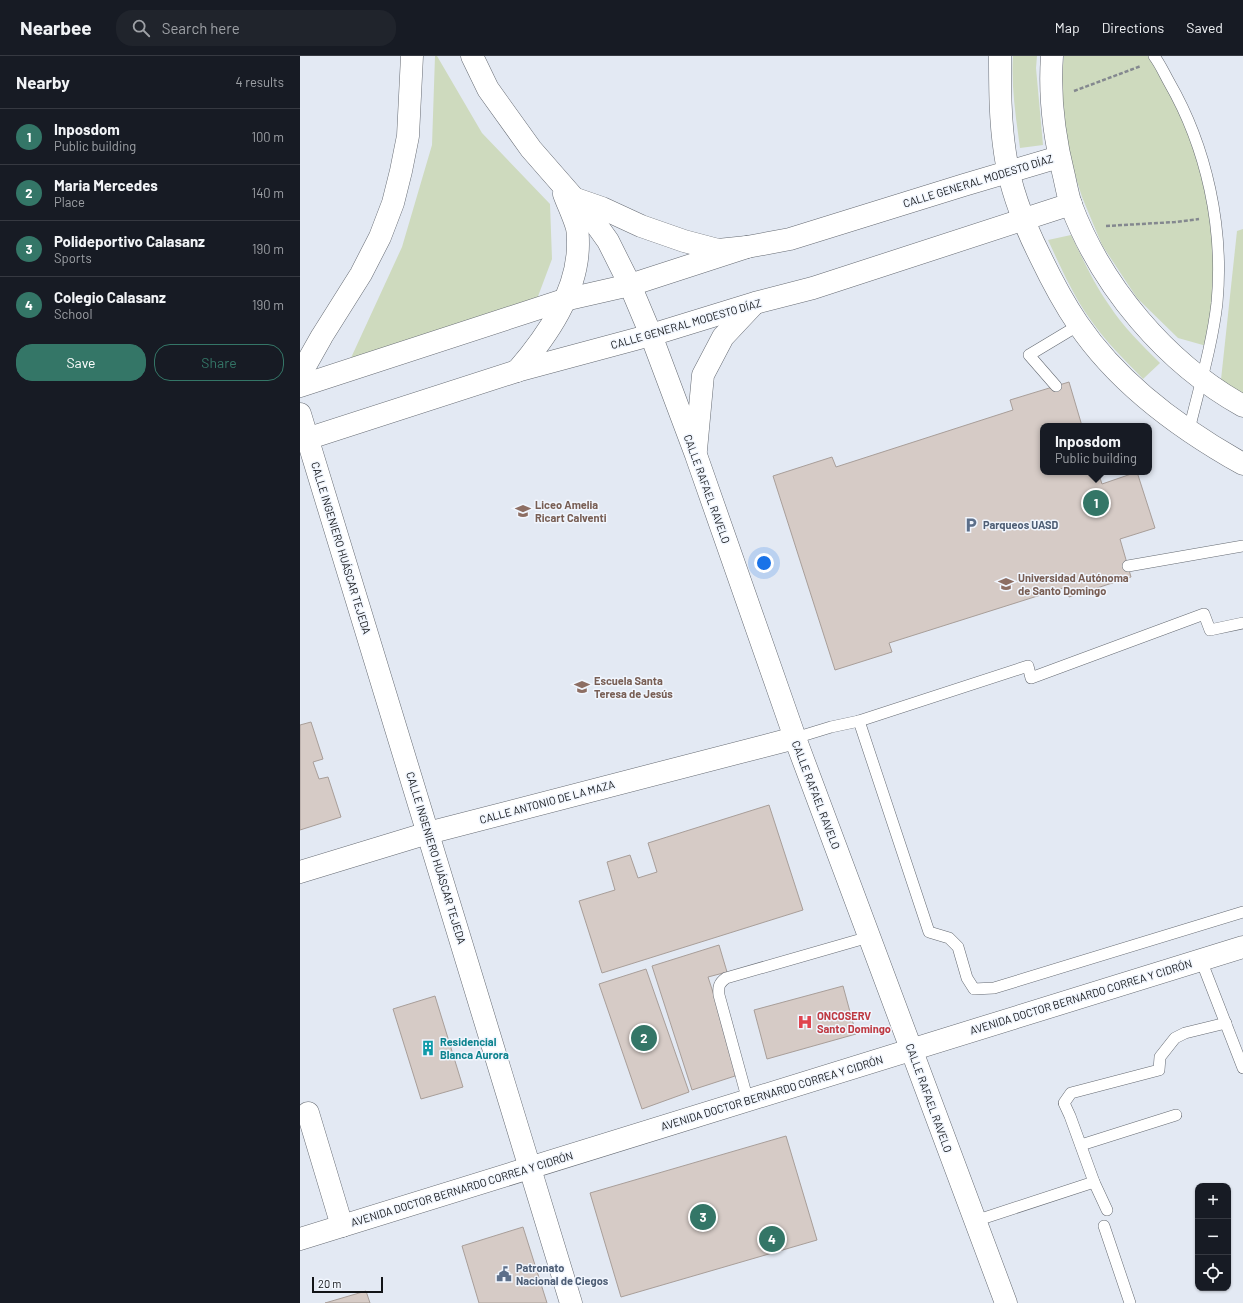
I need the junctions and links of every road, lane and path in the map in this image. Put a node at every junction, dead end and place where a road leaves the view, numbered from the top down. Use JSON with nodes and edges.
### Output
{"nodes":[{"id":1,"x":412,"y":56,"type":"edge"},
{"id":2,"x":472,"y":56,"type":"edge"},
{"id":3,"x":1000,"y":56,"type":"edge"},
{"id":4,"x":1052,"y":56,"type":"edge"},
{"id":5,"x":1155,"y":58,"type":"edge"},
{"id":6,"x":1051,"y":100,"type":"junction"},
{"id":7,"x":1059,"y":157,"type":"junction"},
{"id":8,"x":1009,"y":172,"type":"junction"},
{"id":9,"x":560,"y":180,"type":"junction"},
{"id":10,"x":575,"y":199,"type":"junction"},
{"id":11,"x":1071,"y":204,"type":"junction"},
{"id":12,"x":1215,"y":217,"type":"junction"},
{"id":13,"x":1024,"y":220,"type":"junction"},
{"id":14,"x":1082,"y":228,"type":"junction"},
{"id":15,"x":747,"y":247,"type":"junction"},
{"id":16,"x":630,"y":285,"type":"junction"},
{"id":17,"x":564,"y":300,"type":"junction"},
{"id":18,"x":755,"y":303,"type":"junction"},
{"id":19,"x":1079,"y":325,"type":"junction"},
{"id":20,"x":651,"y":336,"type":"junction"},
{"id":21,"x":517,"y":371,"type":"junction"},
{"id":22,"x":300,"y":375,"type":"edge"},
{"id":23,"x":1202,"y":378,"type":"junction"},
{"id":24,"x":300,"y":386,"type":"edge"},
{"id":25,"x":1056,"y":386,"type":"dead end"},
{"id":26,"x":1243,"y":406,"type":"edge"},
{"id":27,"x":300,"y":414,"type":"edge"},
{"id":28,"x":1189,"y":430,"type":"junction"},
{"id":29,"x":304,"y":440,"type":"edge"},
{"id":30,"x":696,"y":455,"type":"junction"},
{"id":31,"x":1243,"y":464,"type":"edge"},
{"id":32,"x":1243,"y":546,"type":"edge"},
{"id":33,"x":1128,"y":566,"type":"dead end"},
{"id":34,"x":1243,"y":623,"type":"edge"},
{"id":35,"x":859,"y":721,"type":"junction"},
{"id":36,"x":795,"y":738,"type":"junction"},
{"id":37,"x":428,"y":833,"type":"junction"},
{"id":38,"x":300,"y":872,"type":"edge"},
{"id":39,"x":1243,"y":912,"type":"edge"},
{"id":40,"x":869,"y":937,"type":"junction"},
{"id":41,"x":1243,"y":947,"type":"edge"},
{"id":42,"x":1201,"y":960,"type":"junction"},
{"id":43,"x":1226,"y":1023,"type":"junction"},
{"id":44,"x":911,"y":1050,"type":"junction"},
{"id":45,"x":1243,"y":1068,"type":"edge"},
{"id":46,"x":748,"y":1101,"type":"junction"},
{"id":47,"x":308,"y":1113,"type":"dead end"},
{"id":48,"x":1176,"y":1115,"type":"dead end"},
{"id":49,"x":1081,"y":1144,"type":"junction"},
{"id":50,"x":530,"y":1168,"type":"junction"},
{"id":51,"x":1094,"y":1182,"type":"junction"},
{"id":52,"x":1107,"y":1210,"type":"dead end"},
{"id":53,"x":975,"y":1221,"type":"junction"},
{"id":54,"x":342,"y":1226,"type":"junction"},
{"id":55,"x":1104,"y":1226,"type":"dead end"},
{"id":56,"x":300,"y":1239,"type":"edge"},
{"id":57,"x":572,"y":1303,"type":"edge"},
{"id":58,"x":1006,"y":1303,"type":"edge"},
{"id":59,"x":1130,"y":1303,"type":"edge"}],
"edges":[{"from":1,"to":22,"type":"street"},
{"from":2,"to":9,"type":"street","name":"CALLE RAFAEL RAVELO"},
{"from":3,"to":8,"type":"street"},
{"from":4,"to":6,"type":"street"},
{"from":5,"to":6,"type":"path"},
{"from":5,"to":12,"type":"lane"},
{"from":6,"to":7,"type":"street"},
{"from":7,"to":8,"type":"street","name":"CALLE GENERAL MODESTO DÍAZ"},
{"from":7,"to":11,"type":"street"},
{"from":8,"to":13,"type":"street"},
{"from":8,"to":15,"type":"street","name":"CALLE GENERAL MODESTO DÍAZ"},
{"from":9,"to":10,"type":"street","name":"CALLE RAFAEL RAVELO"},
{"from":9,"to":17,"type":"street"},
{"from":10,"to":15,"type":"street"},
{"from":10,"to":16,"type":"street","name":"CALLE RAFAEL RAVELO"},
{"from":11,"to":13,"type":"street","name":"CALLE GENERAL MODESTO DÍAZ"},
{"from":11,"to":14,"type":"street"},
{"from":12,"to":14,"type":"path"},
{"from":12,"to":23,"type":"lane"},
{"from":13,"to":18,"type":"street","name":"CALLE GENERAL MODESTO DÍAZ"},
{"from":13,"to":19,"type":"street"},
{"from":14,"to":23,"type":"street"},
{"from":15,"to":16,"type":"street","name":"CALLE GENERAL MODESTO DÍAZ"},
{"from":16,"to":17,"type":"street","name":"CALLE GENERAL MODESTO DÍAZ"},
{"from":16,"to":20,"type":"street","name":"CALLE RAFAEL RAVELO"},
{"from":17,"to":21,"type":"street"},
{"from":17,"to":24,"type":"street","name":"CALLE GENERAL MODESTO DÍAZ"},
{"from":18,"to":20,"type":"street","name":"CALLE GENERAL MODESTO DÍAZ"},
{"from":18,"to":30,"type":"street"},
{"from":19,"to":25,"type":"lane"},
{"from":19,"to":28,"type":"street"},
{"from":20,"to":21,"type":"street","name":"CALLE GENERAL MODESTO DÍAZ"},
{"from":20,"to":30,"type":"street","name":"CALLE RAFAEL RAVELO"},
{"from":21,"to":29,"type":"street","name":"CALLE GENERAL MODESTO DÍAZ"},
{"from":23,"to":26,"type":"street"},
{"from":23,"to":28,"type":"lane"},
{"from":27,"to":29,"type":"street","name":"CALLE INGENIERO HUÁSCAR TEJEDA"},
{"from":28,"to":31,"type":"street"},
{"from":29,"to":37,"type":"street","name":"CALLE INGENIERO HUÁSCAR TEJEDA"},
{"from":30,"to":36,"type":"street","name":"CALLE RAFAEL RAVELO"},
{"from":32,"to":33,"type":"lane"},
{"from":34,"to":35,"type":"lane"},
{"from":35,"to":36,"type":"lane"},
{"from":35,"to":39,"type":"lane"},
{"from":36,"to":37,"type":"street","name":"CALLE ANTONIO DE LA MAZA"},
{"from":36,"to":40,"type":"street","name":"CALLE RAFAEL RAVELO"},
{"from":37,"to":38,"type":"street","name":"CALLE ANTONIO DE LA MAZA"},
{"from":37,"to":50,"type":"street","name":"CALLE INGENIERO HUÁSCAR TEJEDA"},
{"from":40,"to":44,"type":"street","name":"CALLE RAFAEL RAVELO"},
{"from":40,"to":46,"type":"lane"},
{"from":41,"to":42,"type":"street","name":"AVENIDA DOCTOR BERNARDO CORREA Y CIDRÓN"},
{"from":42,"to":43,"type":"lane"},
{"from":42,"to":44,"type":"street","name":"AVENIDA DOCTOR BERNARDO CORREA Y CIDRÓN"},
{"from":43,"to":45,"type":"lane"},
{"from":43,"to":49,"type":"lane"},
{"from":44,"to":46,"type":"street","name":"AVENIDA DOCTOR BERNARDO CORREA Y CIDRÓN"},
{"from":44,"to":53,"type":"street","name":"CALLE RAFAEL RAVELO"},
{"from":46,"to":50,"type":"street","name":"AVENIDA DOCTOR BERNARDO CORREA Y CIDRÓN"},
{"from":47,"to":54,"type":"street"},
{"from":48,"to":49,"type":"lane"},
{"from":49,"to":51,"type":"lane"},
{"from":50,"to":54,"type":"street","name":"AVENIDA DOCTOR BERNARDO CORREA Y CIDRÓN"},
{"from":50,"to":57,"type":"street","name":"CALLE INGENIERO HUÁSCAR TEJEDA"},
{"from":51,"to":52,"type":"lane"},
{"from":51,"to":53,"type":"lane"},
{"from":53,"to":58,"type":"street","name":"CALLE RAFAEL RAVELO"},
{"from":54,"to":56,"type":"street","name":"AVENIDA DOCTOR BERNARDO CORREA Y CIDRÓN"},
{"from":55,"to":59,"type":"lane"}]}
